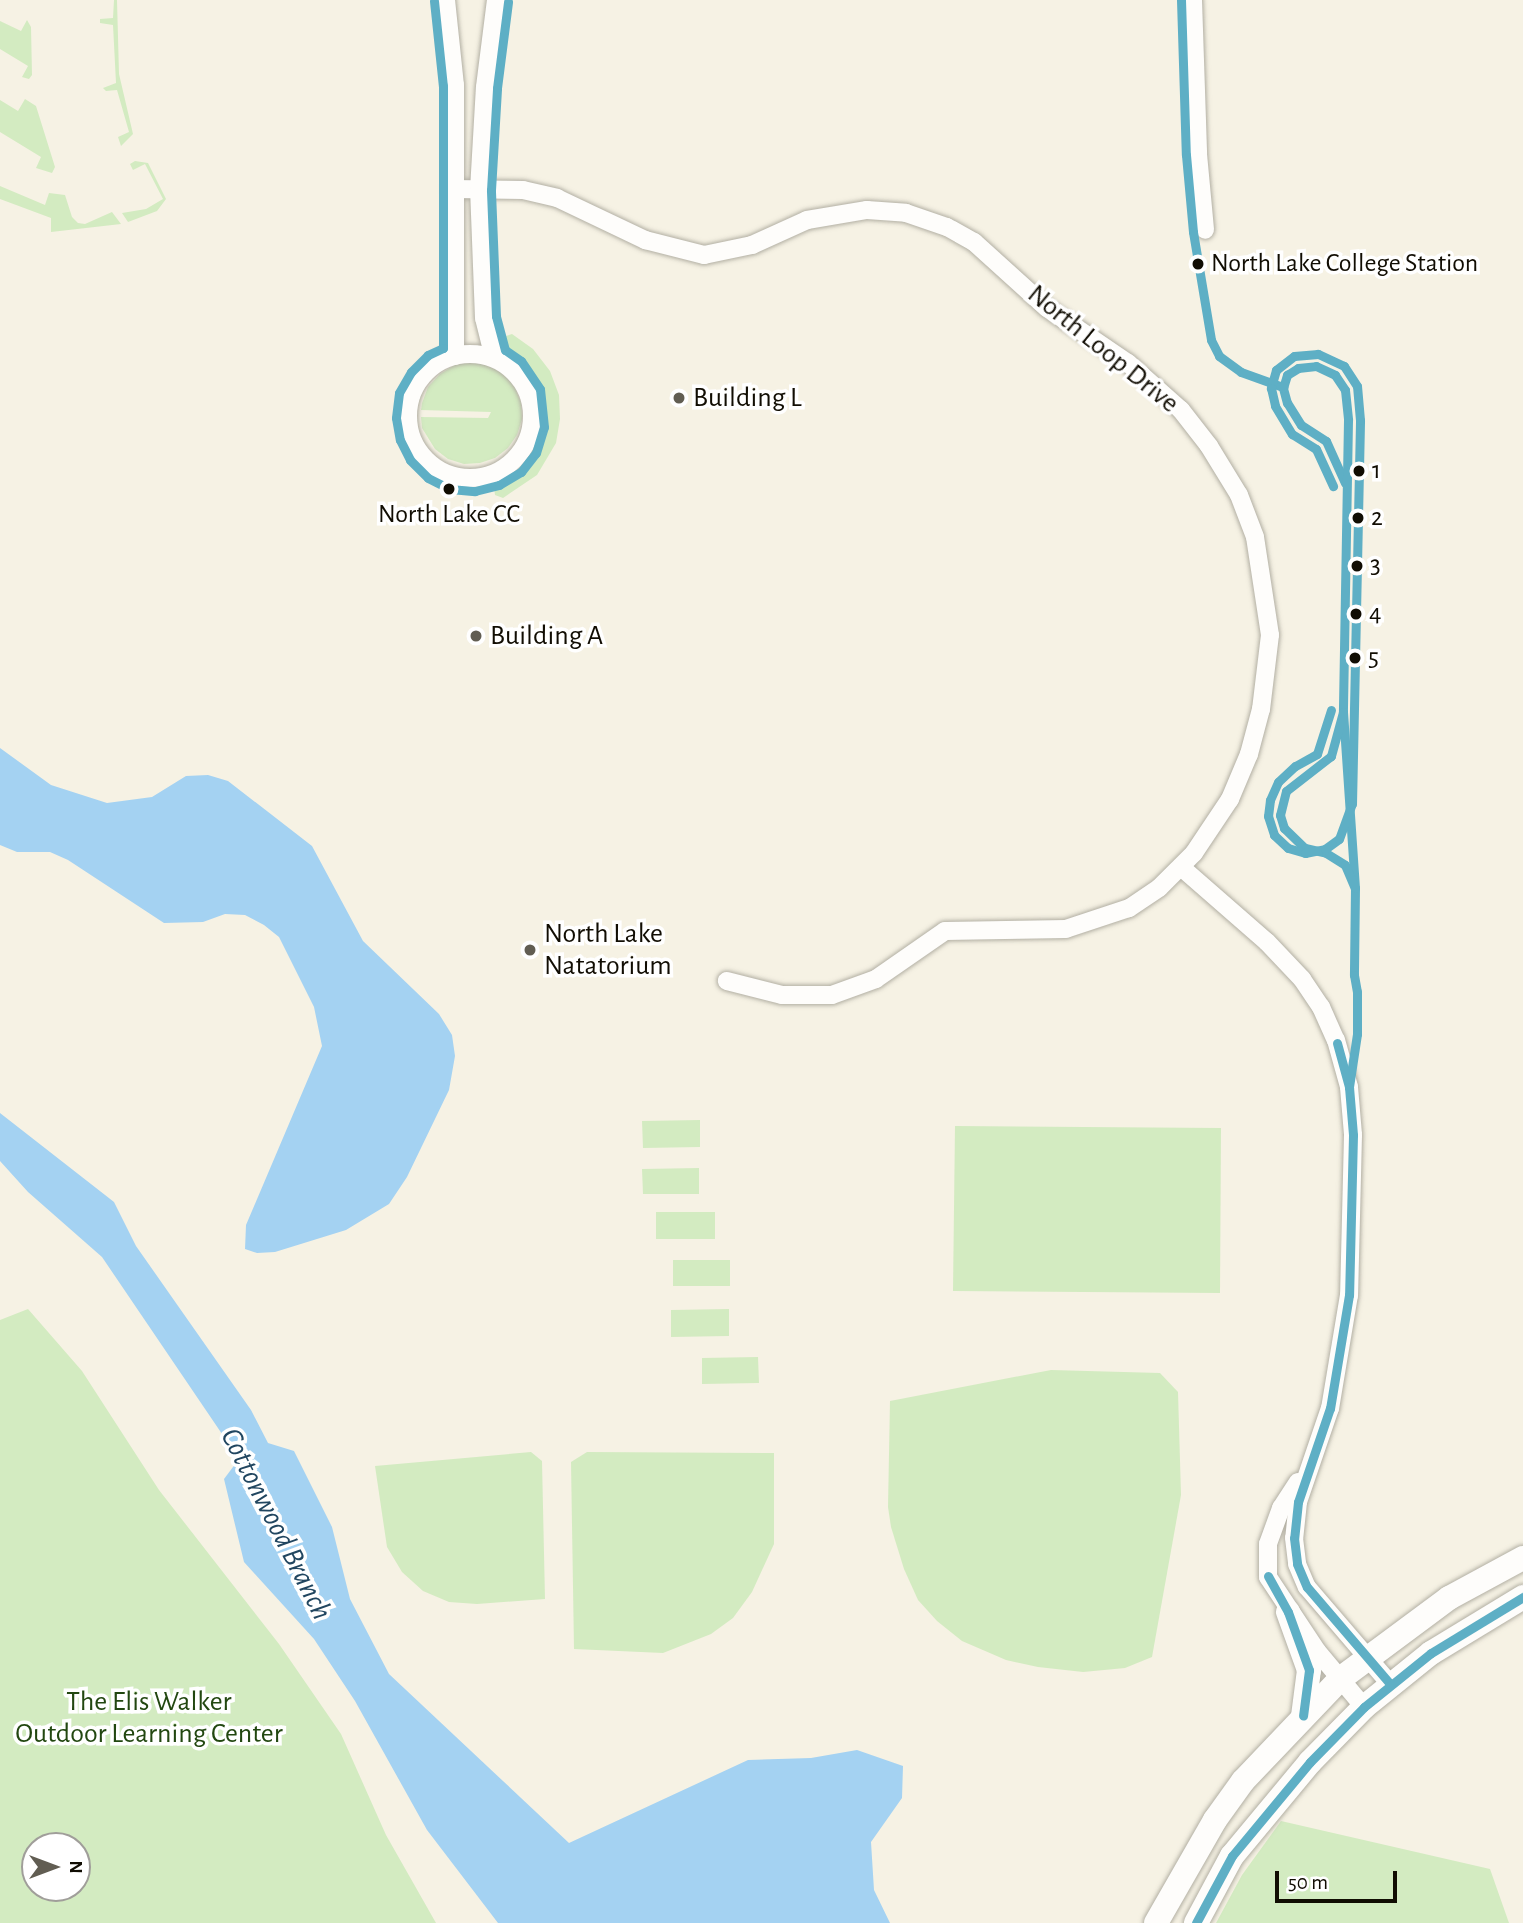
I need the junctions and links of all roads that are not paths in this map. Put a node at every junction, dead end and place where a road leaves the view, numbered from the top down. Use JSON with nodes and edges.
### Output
{"nodes":[{"id":1,"x":446,"y":0,"type":"edge"},
{"id":2,"x":496,"y":0,"type":"edge"},
{"id":3,"x":1193,"y":0,"type":"edge"},
{"id":4,"x":454,"y":189,"type":"junction"},
{"id":5,"x":479,"y":190,"type":"junction"},
{"id":6,"x":1205,"y":230,"type":"dead end"},
{"id":7,"x":455,"y":356,"type":"junction"},
{"id":8,"x":494,"y":358,"type":"junction"},
{"id":9,"x":1181,"y":867,"type":"junction"},
{"id":10,"x":727,"y":981,"type":"dead end"},
{"id":11,"x":1311,"y":1461,"type":"junction"},
{"id":12,"x":1523,"y":1558,"type":"edge"},
{"id":13,"x":1523,"y":1597,"type":"edge"},
{"id":14,"x":1288,"y":1612,"type":"junction"},
{"id":15,"x":1368,"y":1660,"type":"junction"},
{"id":16,"x":1340,"y":1679,"type":"junction"},
{"id":17,"x":1390,"y":1684,"type":"junction"},
{"id":18,"x":1364,"y":1707,"type":"junction"},
{"id":19,"x":1303,"y":1716,"type":"junction"},
{"id":20,"x":1156,"y":1923,"type":"edge"},
{"id":21,"x":1196,"y":1923,"type":"edge"}],
"edges":[{"from":1,"to":4,"type":"street"},
{"from":2,"to":5,"type":"street"},
{"from":3,"to":6,"type":"street"},
{"from":4,"to":5,"type":"street","name":"North Loop Drive"},
{"from":4,"to":7,"type":"street"},
{"from":5,"to":8,"type":"street"},
{"from":5,"to":9,"type":"street","name":"North Loop Drive"},
{"from":7,"to":8,"type":"street"},
{"from":7,"to":8,"type":"street"},
{"from":9,"to":10,"type":"street","name":"North Loop Drive"},
{"from":9,"to":11,"type":"street"},
{"from":11,"to":14,"type":"street"},
{"from":11,"to":15,"type":"street"},
{"from":12,"to":15,"type":"main road"},
{"from":13,"to":17,"type":"main road"},
{"from":14,"to":16,"type":"street"},
{"from":14,"to":19,"type":"main road"},
{"from":15,"to":16,"type":"main road"},
{"from":15,"to":17,"type":"street"},
{"from":16,"to":18,"type":"street"},
{"from":16,"to":19,"type":"main road"},
{"from":17,"to":18,"type":"main road"},
{"from":18,"to":21,"type":"main road"},
{"from":19,"to":20,"type":"main road"}]}
